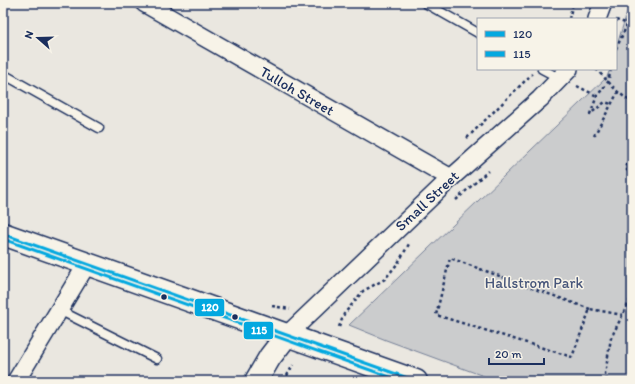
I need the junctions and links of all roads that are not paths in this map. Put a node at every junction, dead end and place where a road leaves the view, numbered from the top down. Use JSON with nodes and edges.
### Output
{"nodes":[{"id":1,"x":144,"y":3,"type":"edge"},
{"id":2,"x":425,"y":3,"type":"edge"},
{"id":3,"x":603,"y":3,"type":"edge"},
{"id":4,"x":597,"y":18,"type":"edge"},
{"id":5,"x":477,"y":32,"type":"edge"},
{"id":6,"x":544,"y":70,"type":"edge"},
{"id":7,"x":3,"y":74,"type":"edge"},
{"id":8,"x":567,"y":80,"type":"edge"},
{"id":9,"x":99,"y":128,"type":"dead end"},
{"id":10,"x":451,"y":178,"type":"junction"},
{"id":11,"x":3,"y":234,"type":"edge"},
{"id":12,"x":87,"y":264,"type":"junction"},
{"id":13,"x":59,"y":310,"type":"junction"},
{"id":14,"x":287,"y":335,"type":"junction"},
{"id":15,"x":157,"y":359,"type":"dead end"},
{"id":16,"x":16,"y":381,"type":"edge"},
{"id":17,"x":256,"y":381,"type":"edge"},
{"id":18,"x":416,"y":381,"type":"edge"}],
"edges":[{"from":1,"to":10,"type":"street","name":"Tulloh Street"},
{"from":2,"to":5,"type":"lane"},
{"from":3,"to":4,"type":"street"},
{"from":6,"to":8,"type":"lane"},
{"from":7,"to":9,"type":"lane"},
{"from":8,"to":10,"type":"street","name":"Small Street"},
{"from":10,"to":14,"type":"street","name":"Small Street"},
{"from":11,"to":12,"type":"main road"},
{"from":12,"to":13,"type":"street"},
{"from":12,"to":14,"type":"main road"},
{"from":13,"to":15,"type":"lane"},
{"from":13,"to":16,"type":"street"},
{"from":14,"to":17,"type":"main road"},
{"from":14,"to":18,"type":"main road"}]}
